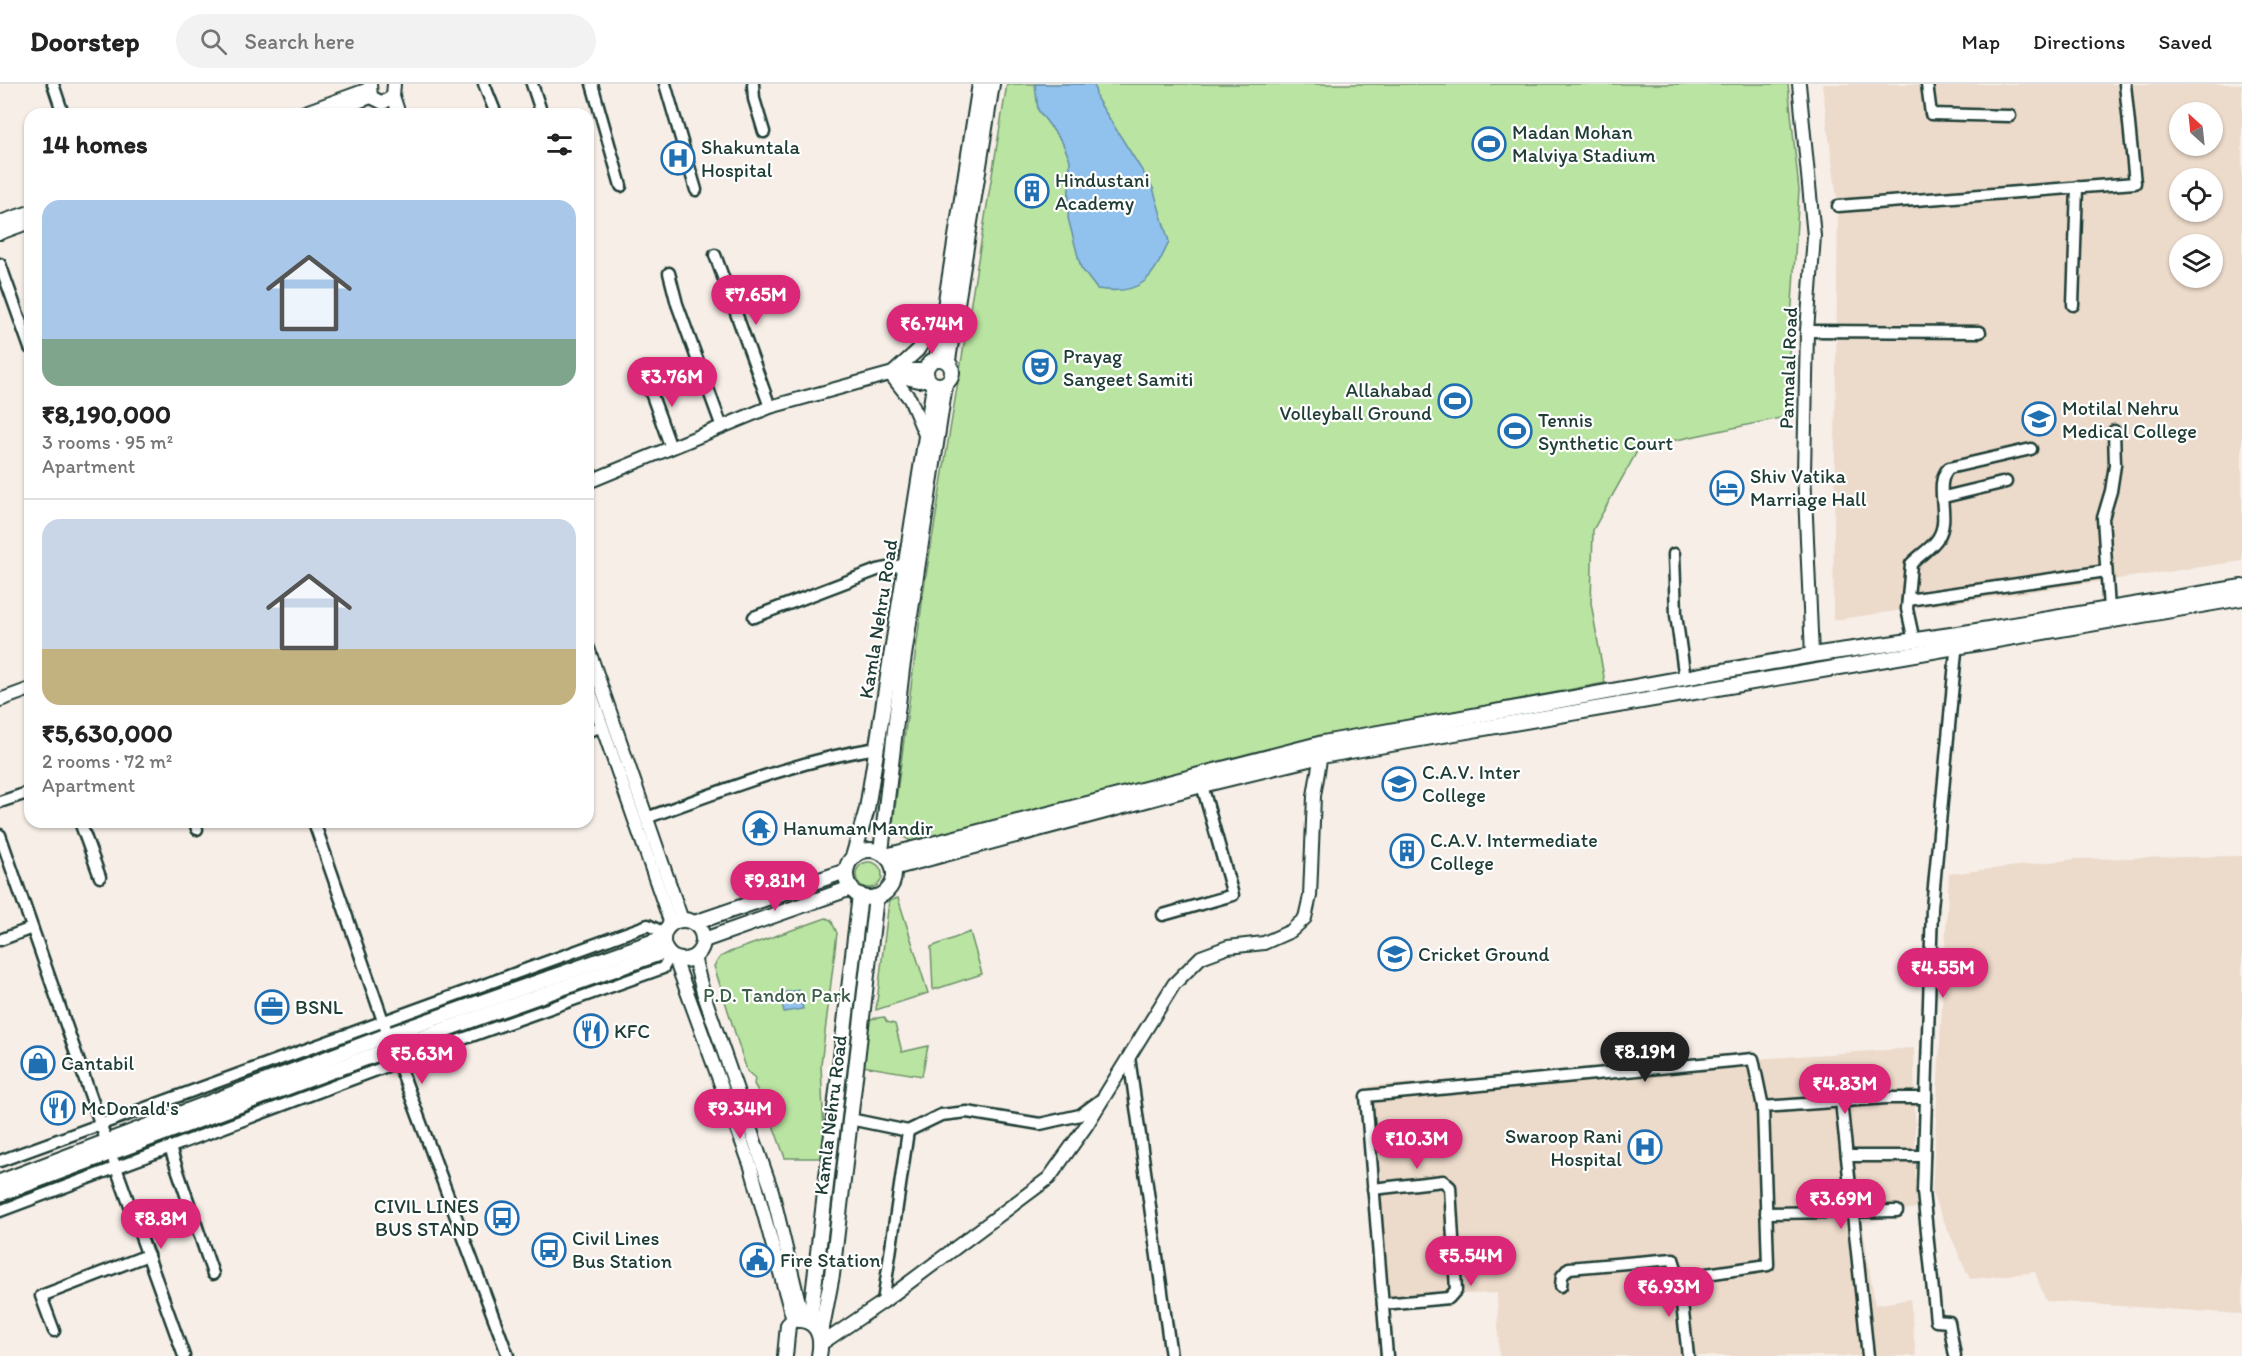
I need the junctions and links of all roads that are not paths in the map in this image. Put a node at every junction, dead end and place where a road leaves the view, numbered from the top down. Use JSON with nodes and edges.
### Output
{"nodes":[{"id":1,"x":53,"y":84,"type":"edge"},
{"id":2,"x":484,"y":84,"type":"edge"},
{"id":3,"x":532,"y":84,"type":"edge"},
{"id":4,"x":592,"y":84,"type":"edge"},
{"id":5,"x":665,"y":84,"type":"edge"},
{"id":6,"x":753,"y":84,"type":"edge"},
{"id":7,"x":980,"y":84,"type":"edge"},
{"id":8,"x":992,"y":84,"type":"edge"},
{"id":9,"x":1799,"y":84,"type":"edge"},
{"id":10,"x":1927,"y":84,"type":"edge"},
{"id":11,"x":2125,"y":84,"type":"edge"},
{"id":12,"x":397,"y":88,"type":"edge"},
{"id":13,"x":374,"y":97,"type":"edge"},
{"id":14,"x":61,"y":108,"type":"edge"},
{"id":15,"x":326,"y":108,"type":"edge"},
{"id":16,"x":343,"y":108,"type":"edge"},
{"id":17,"x":399,"y":108,"type":"edge"},
{"id":18,"x":494,"y":108,"type":"edge"},
{"id":19,"x":540,"y":108,"type":"edge"},
{"id":20,"x":2010,"y":116,"type":"dead end"},
{"id":21,"x":765,"y":132,"type":"dead end"},
{"id":22,"x":621,"y":186,"type":"dead end"},
{"id":23,"x":2077,"y":187,"type":"junction"},
{"id":24,"x":696,"y":190,"type":"dead end"},
{"id":25,"x":1838,"y":206,"type":"dead end"},
{"id":26,"x":24,"y":214,"type":"edge"},
{"id":27,"x":0,"y":222,"type":"edge"},
{"id":28,"x":24,"y":224,"type":"edge"},
{"id":29,"x":0,"y":233,"type":"edge"},
{"id":30,"x":715,"y":255,"type":"dead end"},
{"id":31,"x":0,"y":264,"type":"edge"},
{"id":32,"x":669,"y":273,"type":"dead end"},
{"id":33,"x":2073,"y":305,"type":"dead end"},
{"id":34,"x":945,"y":310,"type":"junction"},
{"id":35,"x":24,"y":331,"type":"edge"},
{"id":36,"x":1807,"y":331,"type":"junction"},
{"id":37,"x":1980,"y":332,"type":"dead end"},
{"id":38,"x":943,"y":359,"type":"junction"},
{"id":39,"x":691,"y":375,"type":"dead end"},
{"id":40,"x":891,"y":375,"type":"junction"},
{"id":41,"x":646,"y":379,"type":"dead end"},
{"id":42,"x":933,"y":380,"type":"junction"},
{"id":43,"x":651,"y":392,"type":"junction"},
{"id":44,"x":770,"y":407,"type":"junction"},
{"id":45,"x":722,"y":427,"type":"junction"},
{"id":46,"x":2114,"y":431,"type":"dead end"},
{"id":47,"x":926,"y":437,"type":"junction"},
{"id":48,"x":671,"y":448,"type":"junction"},
{"id":49,"x":2031,"y":449,"type":"dead end"},
{"id":50,"x":594,"y":480,"type":"edge"},
{"id":51,"x":2006,"y":482,"type":"dead end"},
{"id":52,"x":1944,"y":497,"type":"junction"},
{"id":53,"x":1674,"y":554,"type":"dead end"},
{"id":54,"x":907,"y":564,"type":"junction"},
{"id":55,"x":2106,"y":571,"type":"junction"},
{"id":56,"x":2242,"y":587,"type":"edge"},
{"id":57,"x":2242,"y":598,"type":"edge"},
{"id":58,"x":1908,"y":600,"type":"junction"},
{"id":59,"x":2109,"y":609,"type":"junction"},
{"id":60,"x":754,"y":617,"type":"dead end"},
{"id":61,"x":1914,"y":641,"type":"junction"},
{"id":62,"x":1958,"y":641,"type":"junction"},
{"id":63,"x":1812,"y":655,"type":"junction"},
{"id":64,"x":594,"y":666,"type":"edge"},
{"id":65,"x":1685,"y":679,"type":"junction"},
{"id":66,"x":24,"y":691,"type":"edge"},
{"id":67,"x":0,"y":700,"type":"edge"},
{"id":68,"x":594,"y":705,"type":"edge"},
{"id":69,"x":601,"y":727,"type":"junction"},
{"id":70,"x":594,"y":729,"type":"edge"},
{"id":71,"x":877,"y":748,"type":"junction"},
{"id":72,"x":1322,"y":749,"type":"junction"},
{"id":73,"x":1200,"y":780,"type":"junction"},
{"id":74,"x":24,"y":794,"type":"edge"},
{"id":75,"x":0,"y":802,"type":"edge"},
{"id":76,"x":646,"y":818,"type":"junction"},
{"id":77,"x":82,"y":828,"type":"edge"},
{"id":78,"x":319,"y":828,"type":"edge"},
{"id":79,"x":0,"y":835,"type":"edge"},
{"id":80,"x":853,"y":857,"type":"junction"},
{"id":81,"x":887,"y":859,"type":"junction"},
{"id":82,"x":846,"y":872,"type":"junction"},
{"id":83,"x":100,"y":877,"type":"dead end"},
{"id":84,"x":856,"y":892,"type":"junction"},
{"id":85,"x":876,"y":897,"type":"junction"},
{"id":86,"x":1163,"y":915,"type":"dead end"},
{"id":87,"x":32,"y":928,"type":"junction"},
{"id":88,"x":673,"y":938,"type":"junction"},
{"id":89,"x":0,"y":940,"type":"edge"},
{"id":90,"x":704,"y":940,"type":"junction"},
{"id":91,"x":694,"y":957,"type":"junction"},
{"id":92,"x":383,"y":1020,"type":"junction"},
{"id":93,"x":390,"y":1042,"type":"junction"},
{"id":94,"x":1130,"y":1057,"type":"junction"},
{"id":95,"x":398,"y":1062,"type":"junction"},
{"id":96,"x":1104,"y":1096,"type":"junction"},
{"id":97,"x":1926,"y":1098,"type":"junction"},
{"id":98,"x":1841,"y":1101,"type":"junction"},
{"id":99,"x":1763,"y":1107,"type":"junction"},
{"id":100,"x":850,"y":1119,"type":"junction"},
{"id":101,"x":101,"y":1124,"type":"junction"},
{"id":102,"x":908,"y":1131,"type":"junction"},
{"id":103,"x":109,"y":1147,"type":"junction"},
{"id":104,"x":170,"y":1148,"type":"junction"},
{"id":105,"x":1847,"y":1156,"type":"junction"},
{"id":106,"x":1924,"y":1156,"type":"junction"},
{"id":107,"x":0,"y":1161,"type":"edge"},
{"id":108,"x":116,"y":1167,"type":"junction"},
{"id":109,"x":0,"y":1182,"type":"edge"},
{"id":110,"x":1373,"y":1189,"type":"junction"},
{"id":111,"x":0,"y":1194,"type":"edge"},
{"id":112,"x":1853,"y":1210,"type":"junction"},
{"id":113,"x":0,"y":1211,"type":"edge"},
{"id":114,"x":1897,"y":1211,"type":"dead end"},
{"id":115,"x":1766,"y":1213,"type":"junction"},
{"id":116,"x":148,"y":1255,"type":"junction"},
{"id":117,"x":213,"y":1274,"type":"dead end"},
{"id":118,"x":1679,"y":1278,"type":"junction"},
{"id":119,"x":1561,"y":1286,"type":"dead end"},
{"id":120,"x":883,"y":1302,"type":"junction"},
{"id":121,"x":1383,"y":1304,"type":"junction"},
{"id":122,"x":802,"y":1320,"type":"junction"},
{"id":123,"x":54,"y":1331,"type":"dead end"},
{"id":124,"x":820,"y":1346,"type":"edge"},
{"id":125,"x":783,"y":1355,"type":"edge"},
{"id":126,"x":184,"y":1356,"type":"edge"},
{"id":127,"x":508,"y":1356,"type":"edge"},
{"id":128,"x":1171,"y":1356,"type":"edge"},
{"id":129,"x":1387,"y":1356,"type":"edge"},
{"id":130,"x":1688,"y":1356,"type":"edge"},
{"id":131,"x":1868,"y":1356,"type":"edge"},
{"id":132,"x":1955,"y":1356,"type":"edge"}],
"edges":[{"from":1,"to":14,"type":"street"},
{"from":2,"to":18,"type":"street"},
{"from":3,"to":19,"type":"street"},
{"from":4,"to":22,"type":"street"},
{"from":5,"to":24,"type":"street"},
{"from":6,"to":21,"type":"street"},
{"from":7,"to":34,"type":"main road"},
{"from":8,"to":38,"type":"main road"},
{"from":9,"to":36,"type":"street","name":"Pannalal Road"},
{"from":10,"to":20,"type":"street"},
{"from":11,"to":23,"type":"street"},
{"from":12,"to":13,"type":"street"},
{"from":12,"to":17,"type":"street"},
{"from":13,"to":15,"type":"street"},
{"from":13,"to":16,"type":"street"},
{"from":23,"to":25,"type":"street"},
{"from":23,"to":33,"type":"street"},
{"from":26,"to":27,"type":"street"},
{"from":28,"to":29,"type":"street"},
{"from":30,"to":44,"type":"street"},
{"from":31,"to":35,"type":"street"},
{"from":32,"to":45,"type":"street"},
{"from":34,"to":38,"type":"main road"},
{"from":34,"to":40,"type":"street"},
{"from":36,"to":37,"type":"street"},
{"from":36,"to":63,"type":"street","name":"Pannalal Road"},
{"from":38,"to":42,"type":"main road"},
{"from":38,"to":42,"type":"main road"},
{"from":39,"to":43,"type":"street"},
{"from":40,"to":42,"type":"street"},
{"from":40,"to":44,"type":"street"},
{"from":40,"to":47,"type":"street"},
{"from":41,"to":43,"type":"street"},
{"from":42,"to":47,"type":"main road","name":"Kamla Nehru Road"},
{"from":42,"to":81,"type":"main road","name":"Kamla Nehru Road"},
{"from":43,"to":48,"type":"street"},
{"from":44,"to":45,"type":"street"},
{"from":45,"to":48,"type":"street"},
{"from":46,"to":55,"type":"street"},
{"from":47,"to":54,"type":"main road","name":"Kamla Nehru Road"},
{"from":48,"to":50,"type":"street"},
{"from":49,"to":52,"type":"street"},
{"from":51,"to":52,"type":"street"},
{"from":52,"to":58,"type":"street"},
{"from":53,"to":65,"type":"street"},
{"from":54,"to":60,"type":"street"},
{"from":54,"to":71,"type":"main road","name":"Kamla Nehru Road"},
{"from":55,"to":58,"type":"street"},
{"from":55,"to":59,"type":"street"},
{"from":56,"to":59,"type":"main road"},
{"from":57,"to":62,"type":"main road"},
{"from":58,"to":61,"type":"street"},
{"from":59,"to":62,"type":"main road"},
{"from":61,"to":62,"type":"main road"},
{"from":61,"to":63,"type":"main road"},
{"from":62,"to":72,"type":"main road"},
{"from":62,"to":97,"type":"street"},
{"from":63,"to":65,"type":"main road"},
{"from":64,"to":76,"type":"street"},
{"from":65,"to":72,"type":"main road"},
{"from":66,"to":67,"type":"street"},
{"from":68,"to":69,"type":"street"},
{"from":69,"to":70,"type":"street"},
{"from":69,"to":88,"type":"street"},
{"from":71,"to":76,"type":"street"},
{"from":71,"to":80,"type":"main road","name":"Kamla Nehru Road"},
{"from":72,"to":73,"type":"main road"},
{"from":72,"to":94,"type":"street"},
{"from":73,"to":81,"type":"main road"},
{"from":73,"to":86,"type":"street"},
{"from":74,"to":75,"type":"street"},
{"from":76,"to":88,"type":"street"},
{"from":77,"to":83,"type":"street"},
{"from":78,"to":92,"type":"street"},
{"from":79,"to":87,"type":"street"},
{"from":80,"to":81,"type":"main road"},
{"from":80,"to":82,"type":"main road"},
{"from":81,"to":85,"type":"main road"},
{"from":82,"to":84,"type":"main road"},
{"from":82,"to":88,"type":"main road"},
{"from":84,"to":85,"type":"main road"},
{"from":84,"to":90,"type":"main road"},
{"from":84,"to":122,"type":"main road","name":"Kamla Nehru Road"},
{"from":85,"to":100,"type":"main road","name":"Kamla Nehru Road"},
{"from":87,"to":89,"type":"street"},
{"from":87,"to":101,"type":"street"},
{"from":88,"to":90,"type":"main road"},
{"from":88,"to":91,"type":"main road"},
{"from":88,"to":92,"type":"street"},
{"from":88,"to":93,"type":"main road"},
{"from":88,"to":95,"type":"street"},
{"from":88,"to":122,"type":"street"},
{"from":90,"to":91,"type":"main road"},
{"from":91,"to":122,"type":"street"},
{"from":92,"to":93,"type":"street"},
{"from":92,"to":101,"type":"street"},
{"from":93,"to":95,"type":"street"},
{"from":93,"to":103,"type":"main road"},
{"from":94,"to":96,"type":"street"},
{"from":94,"to":128,"type":"street"},
{"from":95,"to":104,"type":"street"},
{"from":95,"to":127,"type":"street"},
{"from":96,"to":102,"type":"street"},
{"from":96,"to":120,"type":"street"},
{"from":97,"to":98,"type":"street"},
{"from":97,"to":106,"type":"street"},
{"from":98,"to":99,"type":"street"},
{"from":98,"to":105,"type":"street"},
{"from":99,"to":110,"type":"street"},
{"from":99,"to":115,"type":"street"},
{"from":100,"to":102,"type":"street"},
{"from":100,"to":124,"type":"main road","name":"Kamla Nehru Road"},
{"from":101,"to":103,"type":"street"},
{"from":101,"to":107,"type":"street"},
{"from":102,"to":120,"type":"street"},
{"from":103,"to":108,"type":"street"},
{"from":103,"to":109,"type":"main road"},
{"from":103,"to":111,"type":"main road"},
{"from":104,"to":108,"type":"street"},
{"from":104,"to":117,"type":"street"},
{"from":105,"to":106,"type":"street"},
{"from":105,"to":112,"type":"street"},
{"from":106,"to":132,"type":"street"},
{"from":108,"to":113,"type":"street"},
{"from":108,"to":116,"type":"street"},
{"from":110,"to":121,"type":"street"},
{"from":110,"to":121,"type":"street"},
{"from":112,"to":114,"type":"street"},
{"from":112,"to":115,"type":"street"},
{"from":112,"to":131,"type":"street"},
{"from":115,"to":118,"type":"street"},
{"from":116,"to":123,"type":"street"},
{"from":116,"to":126,"type":"street"},
{"from":118,"to":119,"type":"street"},
{"from":118,"to":130,"type":"street"},
{"from":120,"to":124,"type":"street"},
{"from":121,"to":129,"type":"street"},
{"from":122,"to":124,"type":"main road"},
{"from":122,"to":125,"type":"main road","name":"Kamla Nehru Road"}]}
